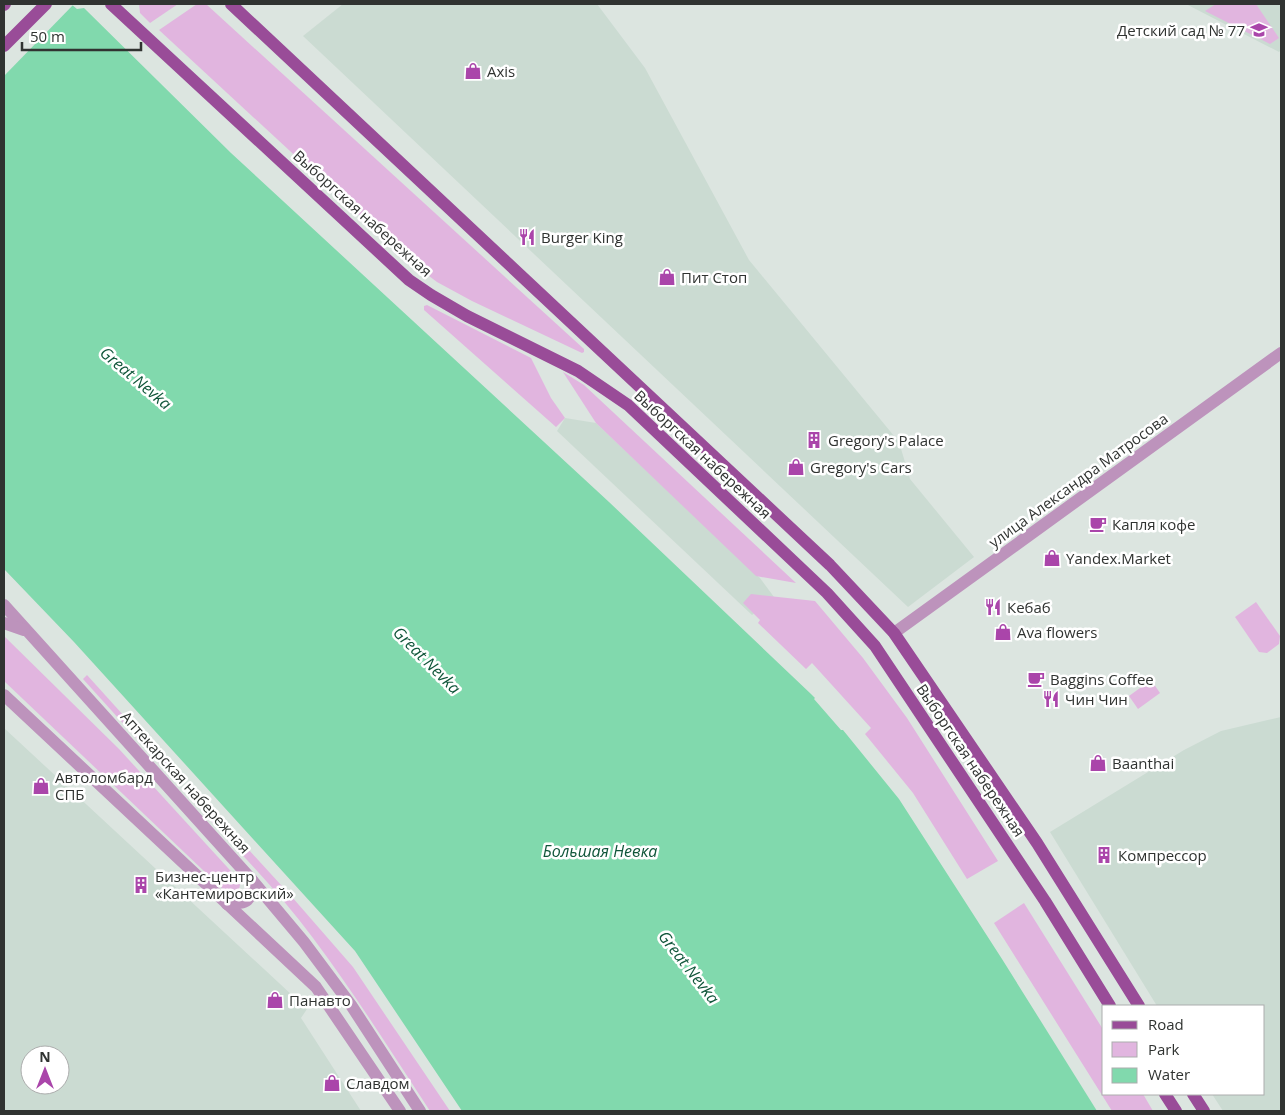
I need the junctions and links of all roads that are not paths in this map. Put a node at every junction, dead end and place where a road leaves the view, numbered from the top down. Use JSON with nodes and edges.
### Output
{"nodes":[{"id":1,"x":46,"y":4,"type":"edge"},
{"id":2,"x":111,"y":4,"type":"edge"},
{"id":3,"x":231,"y":4,"type":"edge"},
{"id":4,"x":4,"y":46,"type":"edge"},
{"id":5,"x":1281,"y":353,"type":"edge"},
{"id":6,"x":4,"y":605,"type":"edge"},
{"id":7,"x":4,"y":623,"type":"edge"},
{"id":8,"x":27,"y":630,"type":"junction"},
{"id":9,"x":894,"y":633,"type":"junction"},
{"id":10,"x":4,"y":695,"type":"edge"},
{"id":11,"x":252,"y":880,"type":"junction"},
{"id":12,"x":227,"y":904,"type":"junction"},
{"id":13,"x":1109,"y":1005,"type":"edge"},
{"id":14,"x":1138,"y":1005,"type":"edge"},
{"id":15,"x":1166,"y":1095,"type":"edge"},
{"id":16,"x":1194,"y":1095,"type":"edge"},
{"id":17,"x":400,"y":1111,"type":"edge"},
{"id":18,"x":420,"y":1111,"type":"edge"},
{"id":19,"x":1176,"y":1111,"type":"edge"},
{"id":20,"x":1204,"y":1111,"type":"edge"}],
"edges":[{"from":1,"to":4,"type":"main road"},
{"from":2,"to":13,"type":"main road","name":"Выборгская набережная"},
{"from":3,"to":9,"type":"main road","name":"Выборгская набережная"},
{"from":5,"to":9,"type":"street","name":"улица Александра Матросова"},
{"from":6,"to":8,"type":"street","name":"Аптекарская набережная"},
{"from":7,"to":8,"type":"street"},
{"from":8,"to":11,"type":"street","name":"Аптекарская набережная"},
{"from":9,"to":14,"type":"main road","name":"Выборгская набережная"},
{"from":10,"to":12,"type":"street"},
{"from":11,"to":12,"type":"street"},
{"from":11,"to":18,"type":"street","name":"Аптекарская набережная"},
{"from":12,"to":17,"type":"street"},
{"from":15,"to":19,"type":"main road"},
{"from":16,"to":20,"type":"main road"}]}
